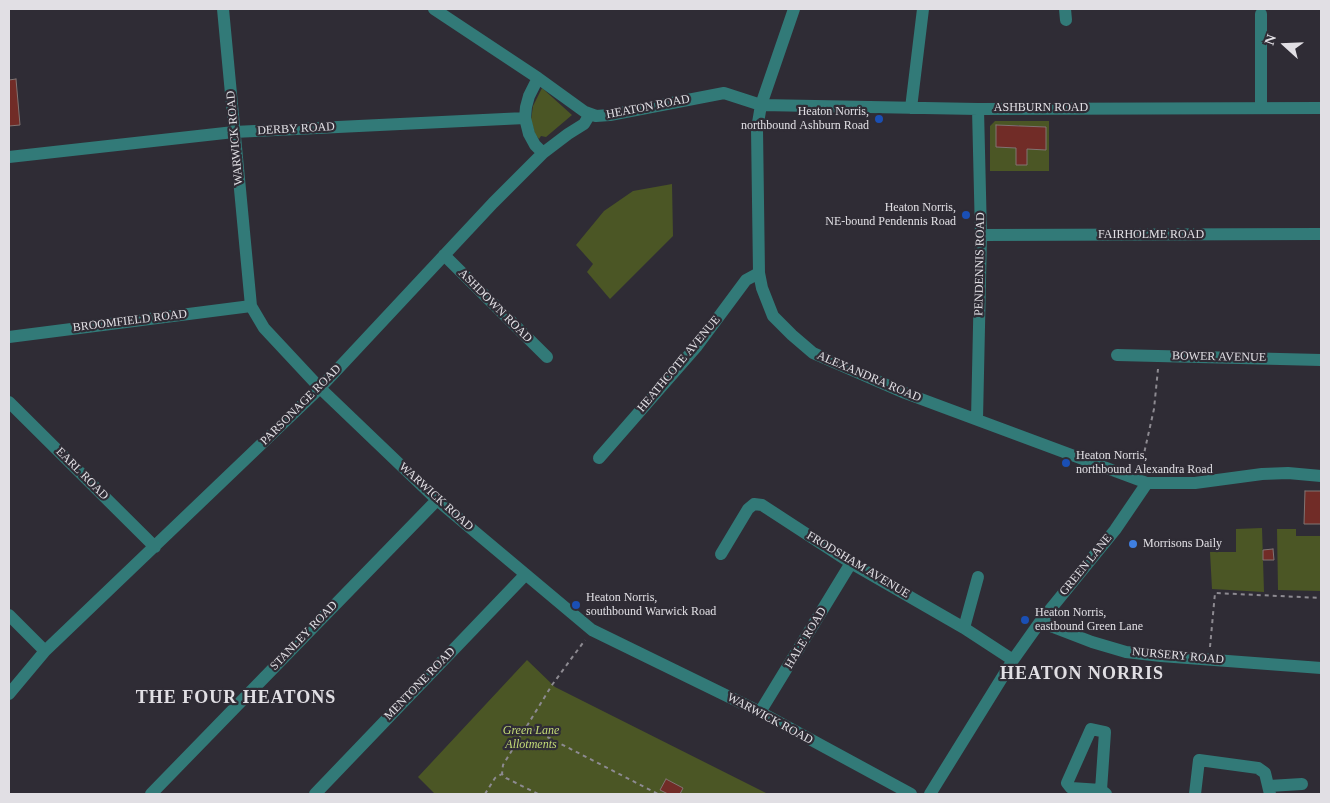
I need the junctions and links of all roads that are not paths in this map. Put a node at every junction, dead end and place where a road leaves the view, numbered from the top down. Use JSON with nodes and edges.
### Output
{"nodes":[{"id":1,"x":223,"y":9,"type":"edge"},
{"id":2,"x":434,"y":9,"type":"edge"},
{"id":3,"x":794,"y":9,"type":"edge"},
{"id":4,"x":923,"y":9,"type":"edge"},
{"id":5,"x":1261,"y":14,"type":"dead end"},
{"id":6,"x":538,"y":78,"type":"junction"},
{"id":7,"x":761,"y":105,"type":"junction"},
{"id":8,"x":911,"y":108,"type":"junction"},
{"id":9,"x":978,"y":108,"type":"junction"},
{"id":10,"x":1261,"y":108,"type":"junction"},
{"id":11,"x":1321,"y":108,"type":"edge"},
{"id":12,"x":590,"y":114,"type":"junction"},
{"id":13,"x":525,"y":118,"type":"junction"},
{"id":14,"x":234,"y":132,"type":"junction"},
{"id":15,"x":543,"y":153,"type":"junction"},
{"id":16,"x":9,"y":157,"type":"edge"},
{"id":17,"x":1321,"y":234,"type":"edge"},
{"id":18,"x":981,"y":235,"type":"junction"},
{"id":19,"x":444,"y":255,"type":"junction"},
{"id":20,"x":759,"y":273,"type":"junction"},
{"id":21,"x":251,"y":306,"type":"junction"},
{"id":22,"x":9,"y":337,"type":"edge"},
{"id":23,"x":1117,"y":355,"type":"dead end"},
{"id":24,"x":547,"y":357,"type":"dead end"},
{"id":25,"x":1321,"y":360,"type":"edge"},
{"id":26,"x":320,"y":388,"type":"junction"},
{"id":27,"x":9,"y":402,"type":"edge"},
{"id":28,"x":977,"y":419,"type":"junction"},
{"id":29,"x":599,"y":458,"type":"dead end"},
{"id":30,"x":1321,"y":476,"type":"edge"},
{"id":31,"x":1143,"y":481,"type":"junction"},
{"id":32,"x":437,"y":500,"type":"junction"},
{"id":33,"x":155,"y":547,"type":"junction"},
{"id":34,"x":721,"y":554,"type":"dead end"},
{"id":35,"x":851,"y":563,"type":"junction"},
{"id":36,"x":525,"y":575,"type":"junction"},
{"id":37,"x":978,"y":577,"type":"dead end"},
{"id":38,"x":9,"y":615,"type":"edge"},
{"id":39,"x":1040,"y":622,"type":"junction"},
{"id":40,"x":964,"y":628,"type":"junction"},
{"id":41,"x":45,"y":651,"type":"junction"},
{"id":42,"x":1013,"y":660,"type":"junction"},
{"id":43,"x":1321,"y":668,"type":"edge"},
{"id":44,"x":9,"y":694,"type":"edge"},
{"id":45,"x":760,"y":712,"type":"junction"},
{"id":46,"x":1302,"y":784,"type":"dead end"},
{"id":47,"x":1270,"y":790,"type":"edge"},
{"id":48,"x":1103,"y":792,"type":"edge"},
{"id":49,"x":151,"y":794,"type":"edge"},
{"id":50,"x":315,"y":794,"type":"edge"},
{"id":51,"x":912,"y":794,"type":"edge"},
{"id":52,"x":930,"y":794,"type":"edge"},
{"id":53,"x":1195,"y":794,"type":"edge"}],
"edges":[{"from":1,"to":14,"type":"street","name":"WARWICK ROAD"},
{"from":2,"to":6,"type":"street","name":"HEATON ROAD"},
{"from":3,"to":7,"type":"street"},
{"from":4,"to":8,"type":"street"},
{"from":5,"to":10,"type":"street"},
{"from":6,"to":12,"type":"street","name":"HEATON ROAD"},
{"from":6,"to":13,"type":"street"},
{"from":7,"to":8,"type":"street","name":"ASHBURN ROAD"},
{"from":7,"to":12,"type":"street","name":"HEATON ROAD"},
{"from":7,"to":20,"type":"street","name":"ALEXANDRA ROAD"},
{"from":8,"to":9,"type":"street","name":"ASHBURN ROAD"},
{"from":9,"to":10,"type":"street","name":"ASHBURN ROAD"},
{"from":9,"to":18,"type":"street","name":"PENDENNIS ROAD"},
{"from":10,"to":11,"type":"street","name":"ASHBURN ROAD"},
{"from":12,"to":15,"type":"street","name":"PARSONAGE ROAD"},
{"from":13,"to":14,"type":"street","name":"DERBY ROAD"},
{"from":13,"to":15,"type":"street"},
{"from":14,"to":16,"type":"street","name":"DERBY ROAD"},
{"from":14,"to":21,"type":"street","name":"WARWICK ROAD"},
{"from":15,"to":19,"type":"street","name":"PARSONAGE ROAD"},
{"from":17,"to":18,"type":"street","name":"FAIRHOLME ROAD"},
{"from":18,"to":28,"type":"street","name":"PENDENNIS ROAD"},
{"from":19,"to":24,"type":"street","name":"ASHDOWN ROAD"},
{"from":19,"to":26,"type":"street","name":"PARSONAGE ROAD"},
{"from":20,"to":28,"type":"street","name":"ALEXANDRA ROAD"},
{"from":20,"to":29,"type":"street","name":"HEATHCOTE AVENUE"},
{"from":21,"to":22,"type":"street","name":"BROOMFIELD ROAD"},
{"from":21,"to":26,"type":"street","name":"WARWICK ROAD"},
{"from":23,"to":25,"type":"street","name":"BOWER AVENUE"},
{"from":26,"to":32,"type":"street","name":"WARWICK ROAD"},
{"from":26,"to":33,"type":"street","name":"PARSONAGE ROAD"},
{"from":27,"to":33,"type":"street","name":"EARL ROAD"},
{"from":28,"to":31,"type":"street","name":"ALEXANDRA ROAD"},
{"from":30,"to":31,"type":"street"},
{"from":31,"to":39,"type":"street","name":"GREEN LANE"},
{"from":32,"to":36,"type":"street","name":"WARWICK ROAD"},
{"from":32,"to":49,"type":"street","name":"STANLEY ROAD"},
{"from":33,"to":41,"type":"street","name":"PARSONAGE ROAD"},
{"from":34,"to":35,"type":"street","name":"FRODSHAM AVENUE"},
{"from":35,"to":40,"type":"street","name":"FRODSHAM AVENUE"},
{"from":35,"to":45,"type":"street","name":"HALE ROAD"},
{"from":36,"to":45,"type":"street","name":"WARWICK ROAD"},
{"from":36,"to":50,"type":"street","name":"MENTONE ROAD"},
{"from":37,"to":40,"type":"street"},
{"from":38,"to":41,"type":"street"},
{"from":39,"to":42,"type":"street","name":"GREEN LANE"},
{"from":39,"to":43,"type":"street","name":"NURSERY ROAD"},
{"from":40,"to":42,"type":"street","name":"FRODSHAM AVENUE"},
{"from":41,"to":44,"type":"street","name":"PARSONAGE ROAD"},
{"from":42,"to":52,"type":"street","name":"GREEN LANE"},
{"from":45,"to":51,"type":"street","name":"WARWICK ROAD"},
{"from":46,"to":47,"type":"street"},
{"from":47,"to":53,"type":"street"},
{"from":48,"to":48,"type":"street"}]}
